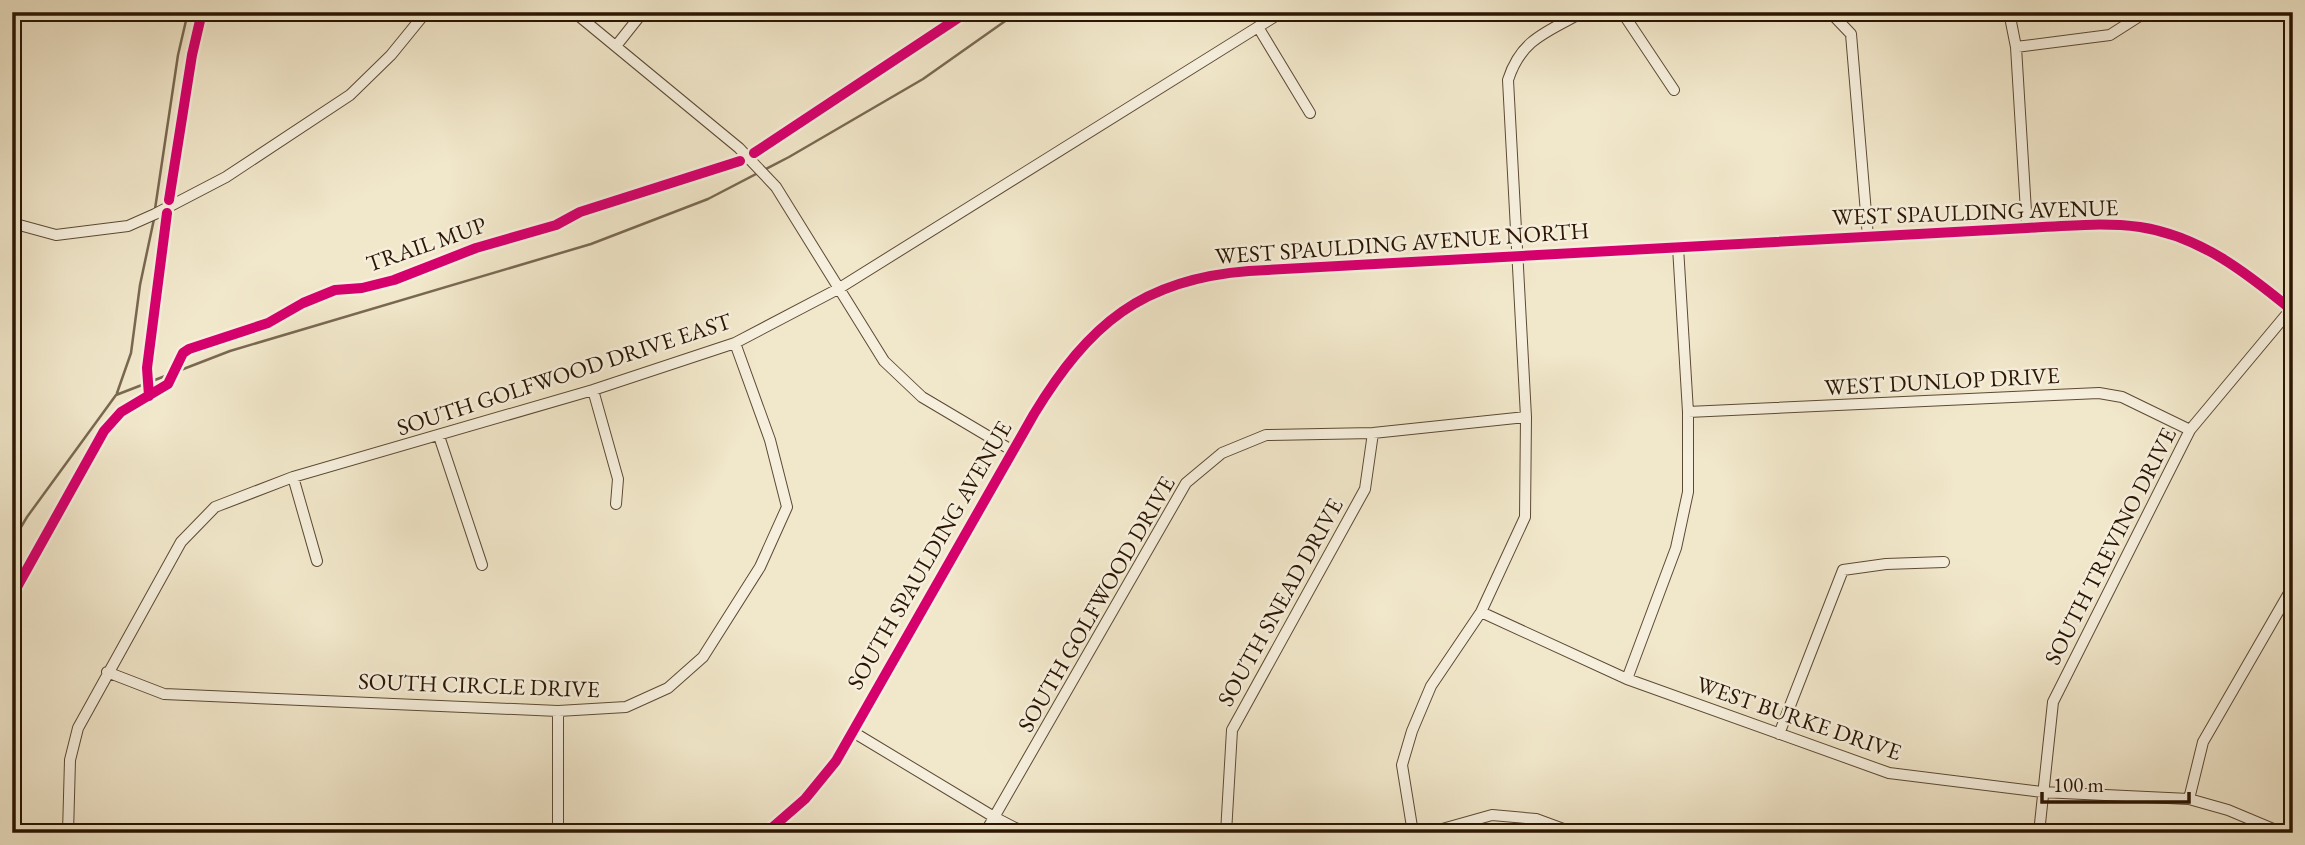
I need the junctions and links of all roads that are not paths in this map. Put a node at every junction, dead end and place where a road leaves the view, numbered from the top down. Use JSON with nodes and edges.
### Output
{"nodes":[{"id":1,"x":426,"y":12,"type":"edge"},
{"id":2,"x":574,"y":12,"type":"edge"},
{"id":3,"x":643,"y":12,"type":"edge"},
{"id":4,"x":1282,"y":12,"type":"edge"},
{"id":5,"x":1583,"y":12,"type":"edge"},
{"id":6,"x":1622,"y":12,"type":"edge"},
{"id":7,"x":1830,"y":12,"type":"edge"},
{"id":8,"x":2009,"y":12,"type":"edge"},
{"id":9,"x":2146,"y":12,"type":"edge"},
{"id":10,"x":1258,"y":27,"type":"junction"},
{"id":11,"x":616,"y":46,"type":"junction"},
{"id":12,"x":2017,"y":47,"type":"junction"},
{"id":13,"x":1674,"y":90,"type":"dead end"},
{"id":14,"x":1310,"y":113,"type":"dead end"},
{"id":15,"x":12,"y":223,"type":"edge"},
{"id":16,"x":2027,"y":228,"type":"junction"},
{"id":17,"x":1868,"y":237,"type":"junction"},
{"id":18,"x":1678,"y":247,"type":"junction"},
{"id":19,"x":1518,"y":257,"type":"junction"},
{"id":20,"x":838,"y":289,"type":"junction"},
{"id":21,"x":1134,"y":303,"type":"joint"},
{"id":22,"x":2292,"y":310,"type":"edge"},
{"id":23,"x":736,"y":343,"type":"junction"},
{"id":24,"x":593,"y":390,"type":"junction"},
{"id":25,"x":1688,"y":412,"type":"junction"},
{"id":26,"x":1526,"y":417,"type":"junction"},
{"id":27,"x":2190,"y":430,"type":"junction"},
{"id":28,"x":1373,"y":433,"type":"junction"},
{"id":29,"x":439,"y":436,"type":"junction"},
{"id":30,"x":1013,"y":451,"type":"junction"},
{"id":31,"x":293,"y":477,"type":"junction"},
{"id":32,"x":616,"y":504,"type":"dead end"},
{"id":33,"x":317,"y":561,"type":"dead end"},
{"id":34,"x":1944,"y":562,"type":"dead end"},
{"id":35,"x":482,"y":565,"type":"dead end"},
{"id":36,"x":2293,"y":586,"type":"edge"},
{"id":37,"x":1481,"y":612,"type":"junction"},
{"id":38,"x":107,"y":672,"type":"junction"},
{"id":39,"x":1627,"y":679,"type":"junction"},
{"id":40,"x":558,"y":711,"type":"junction"},
{"id":41,"x":853,"y":732,"type":"junction"},
{"id":42,"x":1779,"y":734,"type":"junction"},
{"id":43,"x":2042,"y":792,"type":"junction"},
{"id":44,"x":2189,"y":799,"type":"junction"},
{"id":45,"x":994,"y":817,"type":"junction"},
{"id":46,"x":68,"y":833,"type":"edge"},
{"id":47,"x":558,"y":833,"type":"edge"},
{"id":48,"x":766,"y":833,"type":"edge"},
{"id":49,"x":985,"y":833,"type":"edge"},
{"id":50,"x":1025,"y":833,"type":"edge"},
{"id":51,"x":1226,"y":833,"type":"edge"},
{"id":52,"x":1413,"y":833,"type":"edge"},
{"id":53,"x":1428,"y":833,"type":"edge"},
{"id":54,"x":1574,"y":833,"type":"edge"},
{"id":55,"x":2039,"y":833,"type":"edge"},
{"id":56,"x":2283,"y":833,"type":"edge"}],
"edges":[{"from":1,"to":15,"type":"street"},
{"from":2,"to":11,"type":"street"},
{"from":3,"to":11,"type":"street"},
{"from":4,"to":10,"type":"street","name":"SOUTH GOLFWOOD DRIVE EAST"},
{"from":5,"to":19,"type":"street"},
{"from":6,"to":13,"type":"street"},
{"from":7,"to":17,"type":"street"},
{"from":8,"to":12,"type":"street"},
{"from":9,"to":12,"type":"street"},
{"from":10,"to":14,"type":"street"},
{"from":10,"to":20,"type":"street","name":"SOUTH GOLFWOOD DRIVE EAST"},
{"from":11,"to":20,"type":"street"},
{"from":12,"to":16,"type":"street"},
{"from":16,"to":17,"type":"street","name":"WEST SPAULDING AVENUE"},
{"from":16,"to":22,"type":"street","name":"WEST SPAULDING AVENUE"},
{"from":17,"to":18,"type":"street","name":"WEST SPAULDING AVENUE"},
{"from":18,"to":19,"type":"street","name":"WEST SPAULDING AVENUE NORTH"},
{"from":18,"to":25,"type":"street"},
{"from":19,"to":21,"type":"street","name":"WEST SPAULDING AVENUE NORTH"},
{"from":19,"to":26,"type":"street"},
{"from":20,"to":23,"type":"street","name":"SOUTH GOLFWOOD DRIVE EAST"},
{"from":20,"to":30,"type":"street"},
{"from":21,"to":30,"type":"street","name":"SOUTH SPAULDING AVENUE"},
{"from":22,"to":27,"type":"street","name":"SOUTH TREVINO DRIVE"},
{"from":23,"to":24,"type":"street","name":"SOUTH GOLFWOOD DRIVE EAST"},
{"from":23,"to":40,"type":"street","name":"SOUTH CIRCLE DRIVE"},
{"from":24,"to":29,"type":"street","name":"SOUTH GOLFWOOD DRIVE EAST"},
{"from":24,"to":32,"type":"street"},
{"from":25,"to":27,"type":"street","name":"WEST DUNLOP DRIVE"},
{"from":25,"to":39,"type":"street"},
{"from":26,"to":28,"type":"street","name":"SOUTH GOLFWOOD DRIVE"},
{"from":26,"to":37,"type":"street"},
{"from":27,"to":43,"type":"street","name":"SOUTH TREVINO DRIVE"},
{"from":28,"to":45,"type":"street","name":"SOUTH GOLFWOOD DRIVE"},
{"from":28,"to":51,"type":"street","name":"SOUTH SNEAD DRIVE"},
{"from":29,"to":31,"type":"street","name":"SOUTH GOLFWOOD DRIVE EAST"},
{"from":29,"to":35,"type":"street"},
{"from":30,"to":41,"type":"street","name":"SOUTH SPAULDING AVENUE"},
{"from":31,"to":33,"type":"street"},
{"from":31,"to":38,"type":"street","name":"SOUTH GOLFWOOD DRIVE EAST"},
{"from":34,"to":42,"type":"street"},
{"from":36,"to":44,"type":"street"},
{"from":37,"to":39,"type":"street","name":"WEST BURKE DRIVE"},
{"from":37,"to":52,"type":"street"},
{"from":38,"to":40,"type":"street","name":"SOUTH CIRCLE DRIVE"},
{"from":38,"to":46,"type":"street","name":"SOUTH GOLFWOOD DRIVE EAST"},
{"from":39,"to":42,"type":"street","name":"WEST BURKE DRIVE"},
{"from":40,"to":47,"type":"street"},
{"from":41,"to":45,"type":"street"},
{"from":41,"to":48,"type":"street","name":"SOUTH SPAULDING AVENUE"},
{"from":42,"to":43,"type":"street","name":"WEST BURKE DRIVE"},
{"from":43,"to":44,"type":"street","name":"WEST BURKE DRIVE"},
{"from":43,"to":55,"type":"street","name":"SOUTH TREVINO DRIVE"},
{"from":44,"to":56,"type":"street","name":"WEST BURKE DRIVE"},
{"from":45,"to":49,"type":"street","name":"SOUTH GOLFWOOD DRIVE"},
{"from":45,"to":50,"type":"street"},
{"from":53,"to":54,"type":"street"}]}
